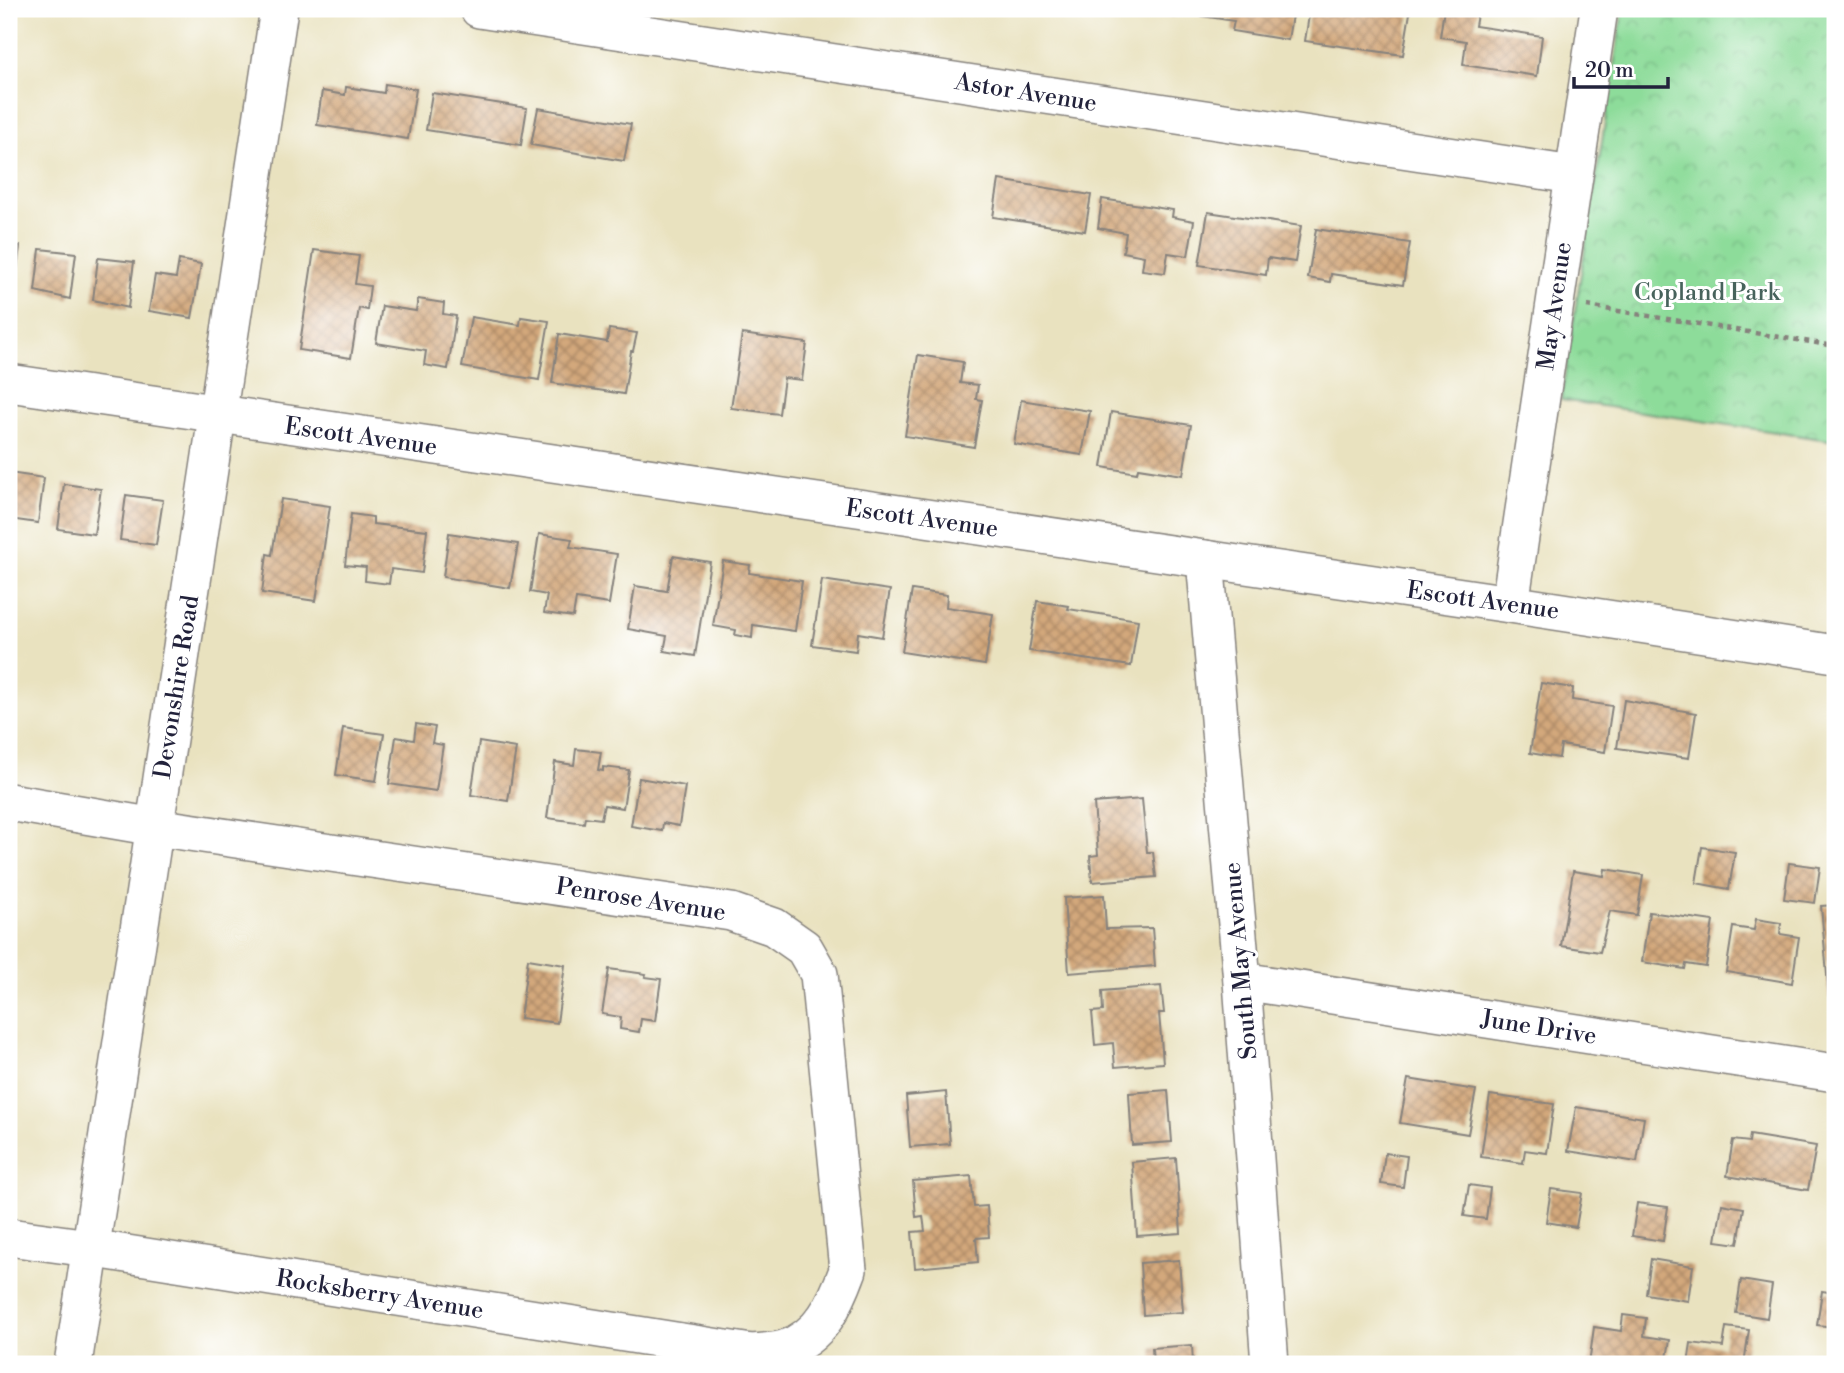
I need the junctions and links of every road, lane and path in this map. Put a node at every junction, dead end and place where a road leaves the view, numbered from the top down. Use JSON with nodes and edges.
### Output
{"nodes":[{"id":1,"x":279,"y":9,"type":"edge"},
{"id":2,"x":479,"y":9,"type":"edge"},
{"id":3,"x":1599,"y":9,"type":"edge"},
{"id":4,"x":1573,"y":175,"type":"junction"},
{"id":5,"x":1555,"y":301,"type":"junction"},
{"id":6,"x":1835,"y":346,"type":"edge"},
{"id":7,"x":9,"y":383,"type":"edge"},
{"id":8,"x":217,"y":414,"type":"junction"},
{"id":9,"x":1205,"y":559,"type":"junction"},
{"id":10,"x":1510,"y":604,"type":"junction"},
{"id":11,"x":1835,"y":654,"type":"edge"},
{"id":12,"x":9,"y":802,"type":"edge"},
{"id":13,"x":155,"y":828,"type":"junction"},
{"id":14,"x":1242,"y":981,"type":"junction"},
{"id":15,"x":1835,"y":1073,"type":"edge"},
{"id":16,"x":9,"y":1237,"type":"edge"},
{"id":17,"x":89,"y":1248,"type":"junction"},
{"id":18,"x":751,"y":1353,"type":"joint"},
{"id":19,"x":73,"y":1364,"type":"edge"},
{"id":20,"x":1270,"y":1364,"type":"edge"}],
"edges":[{"from":1,"to":8,"type":"street","name":"Devonshire Road"},
{"from":2,"to":4,"type":"street","name":"Astor Avenue"},
{"from":3,"to":4,"type":"street","name":"May Avenue"},
{"from":4,"to":5,"type":"street","name":"May Avenue"},
{"from":5,"to":6,"type":"path"},
{"from":5,"to":10,"type":"street","name":"May Avenue"},
{"from":7,"to":8,"type":"street","name":"Escott Avenue"},
{"from":8,"to":9,"type":"street","name":"Escott Avenue"},
{"from":8,"to":13,"type":"street","name":"Devonshire Road"},
{"from":9,"to":10,"type":"street","name":"Escott Avenue"},
{"from":9,"to":14,"type":"street","name":"South May Avenue"},
{"from":10,"to":11,"type":"street","name":"Escott Avenue"},
{"from":12,"to":13,"type":"street","name":"Penrose Avenue"},
{"from":13,"to":17,"type":"street","name":"Devonshire Road"},
{"from":13,"to":18,"type":"street","name":"Penrose Avenue"},
{"from":14,"to":15,"type":"street","name":"June Drive"},
{"from":14,"to":20,"type":"street","name":"South May Avenue"},
{"from":16,"to":17,"type":"street","name":"Rocksberry Avenue"},
{"from":17,"to":18,"type":"street","name":"Rocksberry Avenue"},
{"from":17,"to":19,"type":"street","name":"Devonshire Road"}]}
